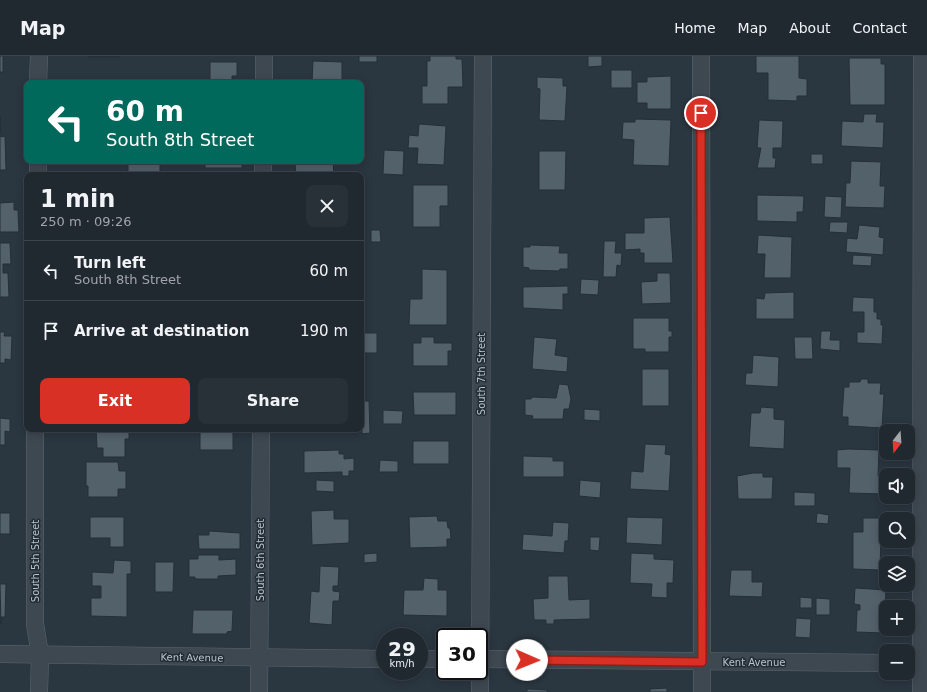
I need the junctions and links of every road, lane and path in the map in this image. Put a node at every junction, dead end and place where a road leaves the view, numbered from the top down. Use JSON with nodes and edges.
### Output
{"nodes":[{"id":1,"x":39,"y":56,"type":"edge"},
{"id":2,"x":264,"y":56,"type":"edge"},
{"id":3,"x":483,"y":56,"type":"edge"},
{"id":4,"x":701,"y":56,"type":"edge"},
{"id":5,"x":922,"y":56,"type":"edge"},
{"id":6,"x":38,"y":80,"type":"edge"},
{"id":7,"x":264,"y":80,"type":"edge"},
{"id":8,"x":36,"y":432,"type":"edge"},
{"id":9,"x":261,"y":432,"type":"edge"},
{"id":10,"x":479,"y":628,"type":"edge"},
{"id":11,"x":0,"y":654,"type":"edge"},
{"id":12,"x":40,"y":655,"type":"junction"},
{"id":13,"x":259,"y":658,"type":"junction"},
{"id":14,"x":376,"y":659,"type":"edge"},
{"id":15,"x":488,"y":660,"type":"edge"},
{"id":16,"x":702,"y":662,"type":"junction"},
{"id":17,"x":879,"y":663,"type":"edge"},
{"id":18,"x":919,"y":663,"type":"edge"},
{"id":19,"x":480,"y":680,"type":"edge"},
{"id":20,"x":39,"y":692,"type":"edge"},
{"id":21,"x":259,"y":692,"type":"edge"},
{"id":22,"x":480,"y":692,"type":"edge"},
{"id":23,"x":702,"y":692,"type":"edge"},
{"id":24,"x":921,"y":692,"type":"edge"}],
"edges":[{"from":1,"to":6,"type":"street"},
{"from":2,"to":7,"type":"street"},
{"from":3,"to":10,"type":"street","name":"South 7th Street"},
{"from":4,"to":16,"type":"street"},
{"from":5,"to":18,"type":"street"},
{"from":8,"to":12,"type":"street","name":"South 5th Street"},
{"from":9,"to":13,"type":"street","name":"South 6th Street"},
{"from":11,"to":12,"type":"street","name":"Kent Avenue"},
{"from":12,"to":13,"type":"street","name":"Kent Avenue"},
{"from":12,"to":20,"type":"street","name":"South 5th Street"},
{"from":13,"to":14,"type":"street","name":"Kent Avenue"},
{"from":13,"to":21,"type":"street","name":"South 6th Street"},
{"from":15,"to":16,"type":"street","name":"Kent Avenue"},
{"from":16,"to":17,"type":"street","name":"Kent Avenue"},
{"from":16,"to":23,"type":"street"},
{"from":18,"to":24,"type":"street"},
{"from":19,"to":22,"type":"street","name":"South 7th Street"}]}
